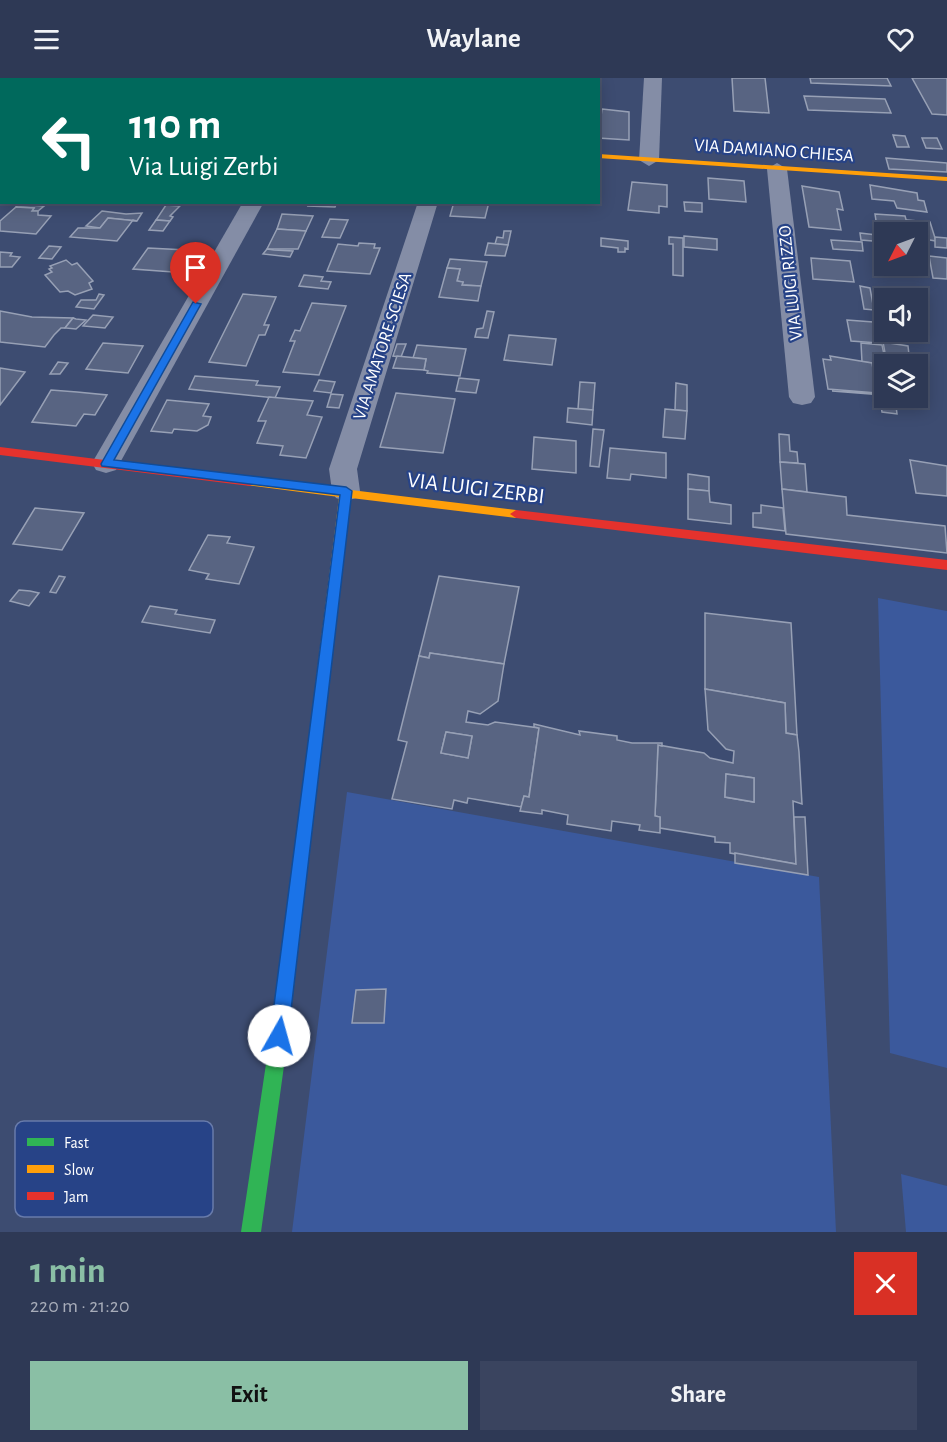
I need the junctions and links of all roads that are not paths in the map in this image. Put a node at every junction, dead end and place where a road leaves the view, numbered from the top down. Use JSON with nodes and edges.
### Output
{"nodes":[{"id":1,"x":653,"y":78,"type":"edge"},
{"id":2,"x":600,"y":156,"type":"edge"},
{"id":3,"x":649,"y":160,"type":"junction"},
{"id":4,"x":777,"y":169,"type":"junction"},
{"id":5,"x":947,"y":179,"type":"edge"},
{"id":6,"x":254,"y":204,"type":"edge"},
{"id":7,"x":427,"y":204,"type":"edge"},
{"id":8,"x":802,"y":397,"type":"dead end"},
{"id":9,"x":0,"y":451,"type":"edge"},
{"id":10,"x":106,"y":464,"type":"junction"},
{"id":11,"x":346,"y":491,"type":"junction"},
{"id":12,"x":947,"y":565,"type":"edge"},
{"id":13,"x":252,"y":1232,"type":"edge"}],
"edges":[{"from":1,"to":3,"type":"street"},
{"from":2,"to":3,"type":"street","name":"VIA DAMIANO CHIESA"},
{"from":3,"to":4,"type":"street","name":"VIA DAMIANO CHIESA"},
{"from":4,"to":5,"type":"street","name":"VIA DAMIANO CHIESA"},
{"from":4,"to":8,"type":"street","name":"VIA LUIGI RIZZO"},
{"from":6,"to":10,"type":"street"},
{"from":7,"to":11,"type":"street","name":"VIA AMATORE SCIESA"},
{"from":9,"to":10,"type":"street","name":"VIA LUIGI ZERBI"},
{"from":10,"to":11,"type":"street","name":"VIA LUIGI ZERBI"},
{"from":11,"to":12,"type":"street","name":"VIA LUIGI ZERBI"},
{"from":11,"to":13,"type":"street"}]}
